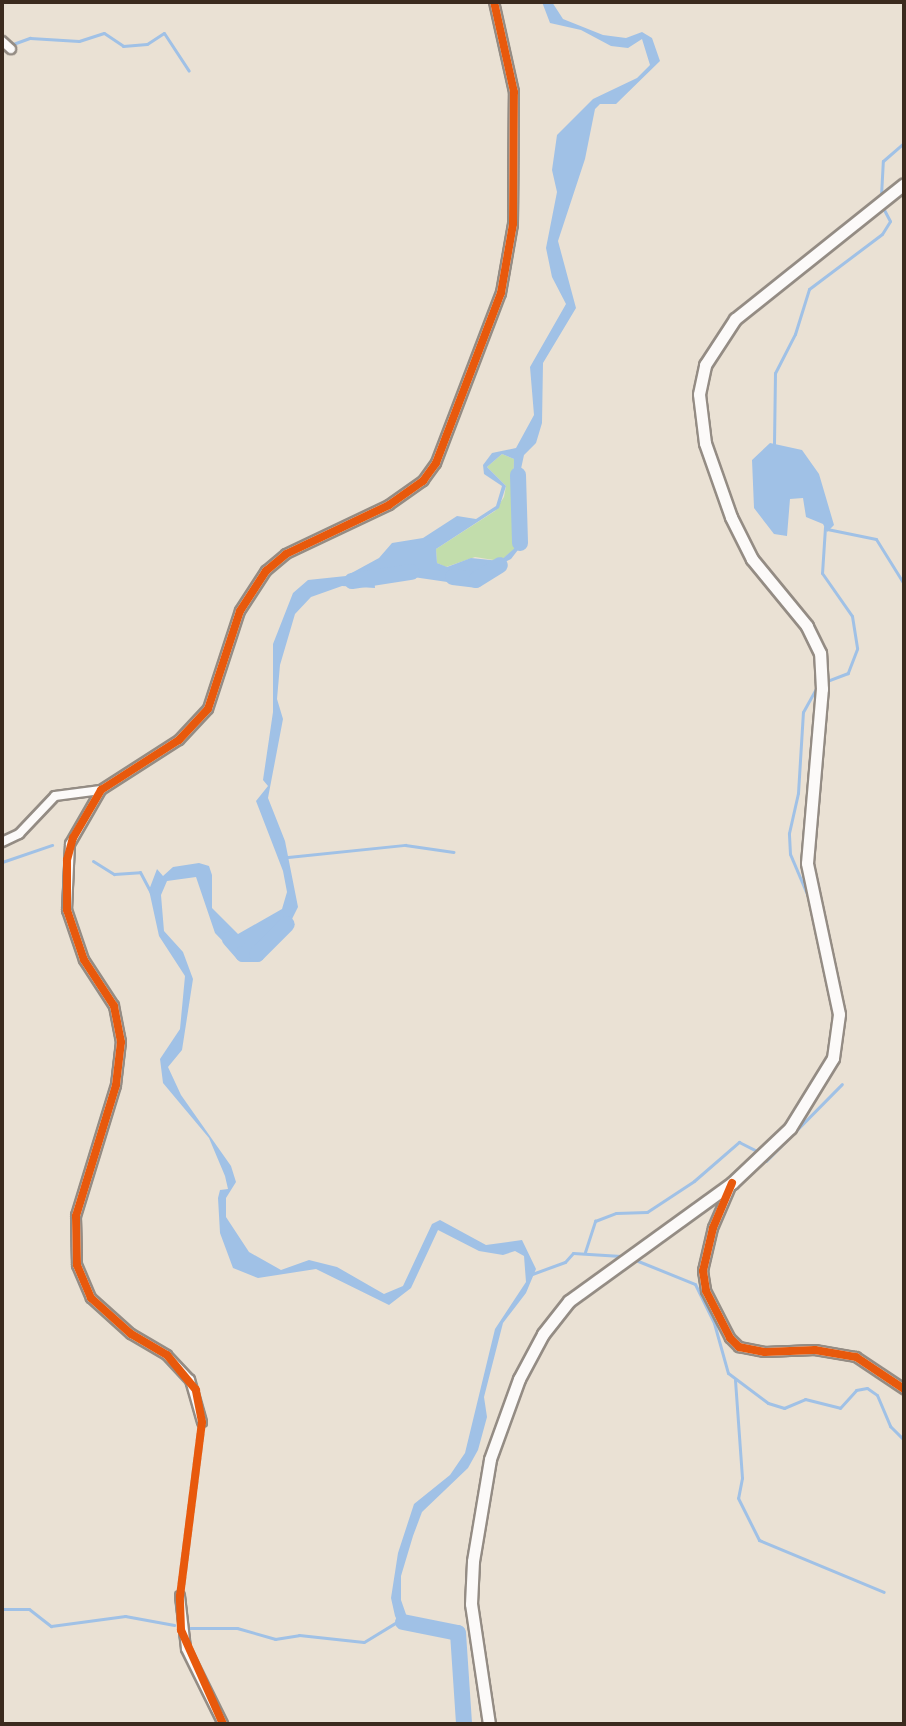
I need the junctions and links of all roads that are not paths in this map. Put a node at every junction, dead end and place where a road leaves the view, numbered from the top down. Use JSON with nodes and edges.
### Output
{"nodes":[{"id":1,"x":494,"y":2,"type":"edge"},
{"id":2,"x":2,"y":41,"type":"edge"},
{"id":3,"x":11,"y":49,"type":"dead end"},
{"id":4,"x":904,"y":184,"type":"edge"},
{"id":5,"x":101,"y":790,"type":"junction"},
{"id":6,"x":2,"y":842,"type":"edge"},
{"id":7,"x":732,"y":1183,"type":"junction"},
{"id":8,"x":904,"y":1389,"type":"edge"},
{"id":9,"x":202,"y":1422,"type":"tunnel mouth"},
{"id":10,"x":180,"y":1596,"type":"tunnel mouth"},
{"id":11,"x":223,"y":1724,"type":"edge"},
{"id":12,"x":489,"y":1724,"type":"edge"}],
"edges":[{"from":1,"to":5,"type":"street"},
{"from":2,"to":3,"type":"street"},
{"from":4,"to":7,"type":"main road"},
{"from":5,"to":6,"type":"street"},
{"from":5,"to":9,"type":"street"},
{"from":7,"to":8,"type":"street"},
{"from":7,"to":12,"type":"main road"},
{"from":10,"to":11,"type":"street"}]}
